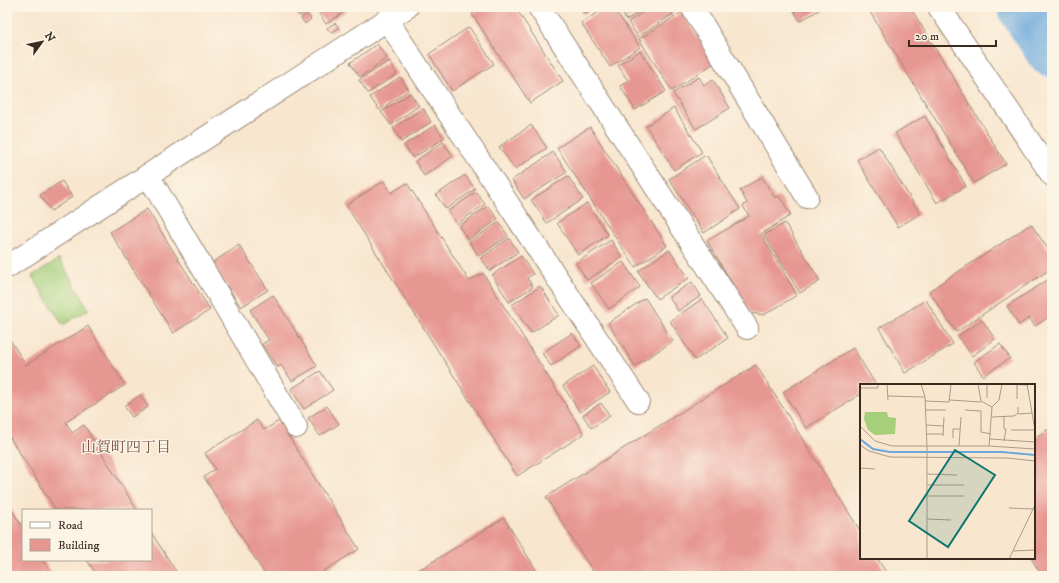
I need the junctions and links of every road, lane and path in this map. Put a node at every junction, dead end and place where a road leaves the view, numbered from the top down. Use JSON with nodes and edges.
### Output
{"nodes":[{"id":1,"x":407,"y":7,"type":"edge"},
{"id":2,"x":539,"y":7,"type":"edge"},
{"id":3,"x":692,"y":7,"type":"edge"},
{"id":4,"x":939,"y":7,"type":"edge"},
{"id":5,"x":387,"y":20,"type":"junction"},
{"id":6,"x":148,"y":175,"type":"junction"},
{"id":7,"x":1052,"y":175,"type":"edge"},
{"id":8,"x":807,"y":197,"type":"dead end"},
{"id":9,"x":7,"y":267,"type":"edge"},
{"id":10,"x":746,"y":328,"type":"dead end"},
{"id":11,"x":638,"y":401,"type":"dead end"},
{"id":12,"x":296,"y":427,"type":"dead end"}],
"edges":[{"from":1,"to":5,"type":"street"},
{"from":2,"to":10,"type":"street"},
{"from":3,"to":8,"type":"street"},
{"from":4,"to":7,"type":"street"},
{"from":5,"to":6,"type":"street"},
{"from":5,"to":11,"type":"street"},
{"from":6,"to":9,"type":"street"},
{"from":6,"to":12,"type":"street"}]}
